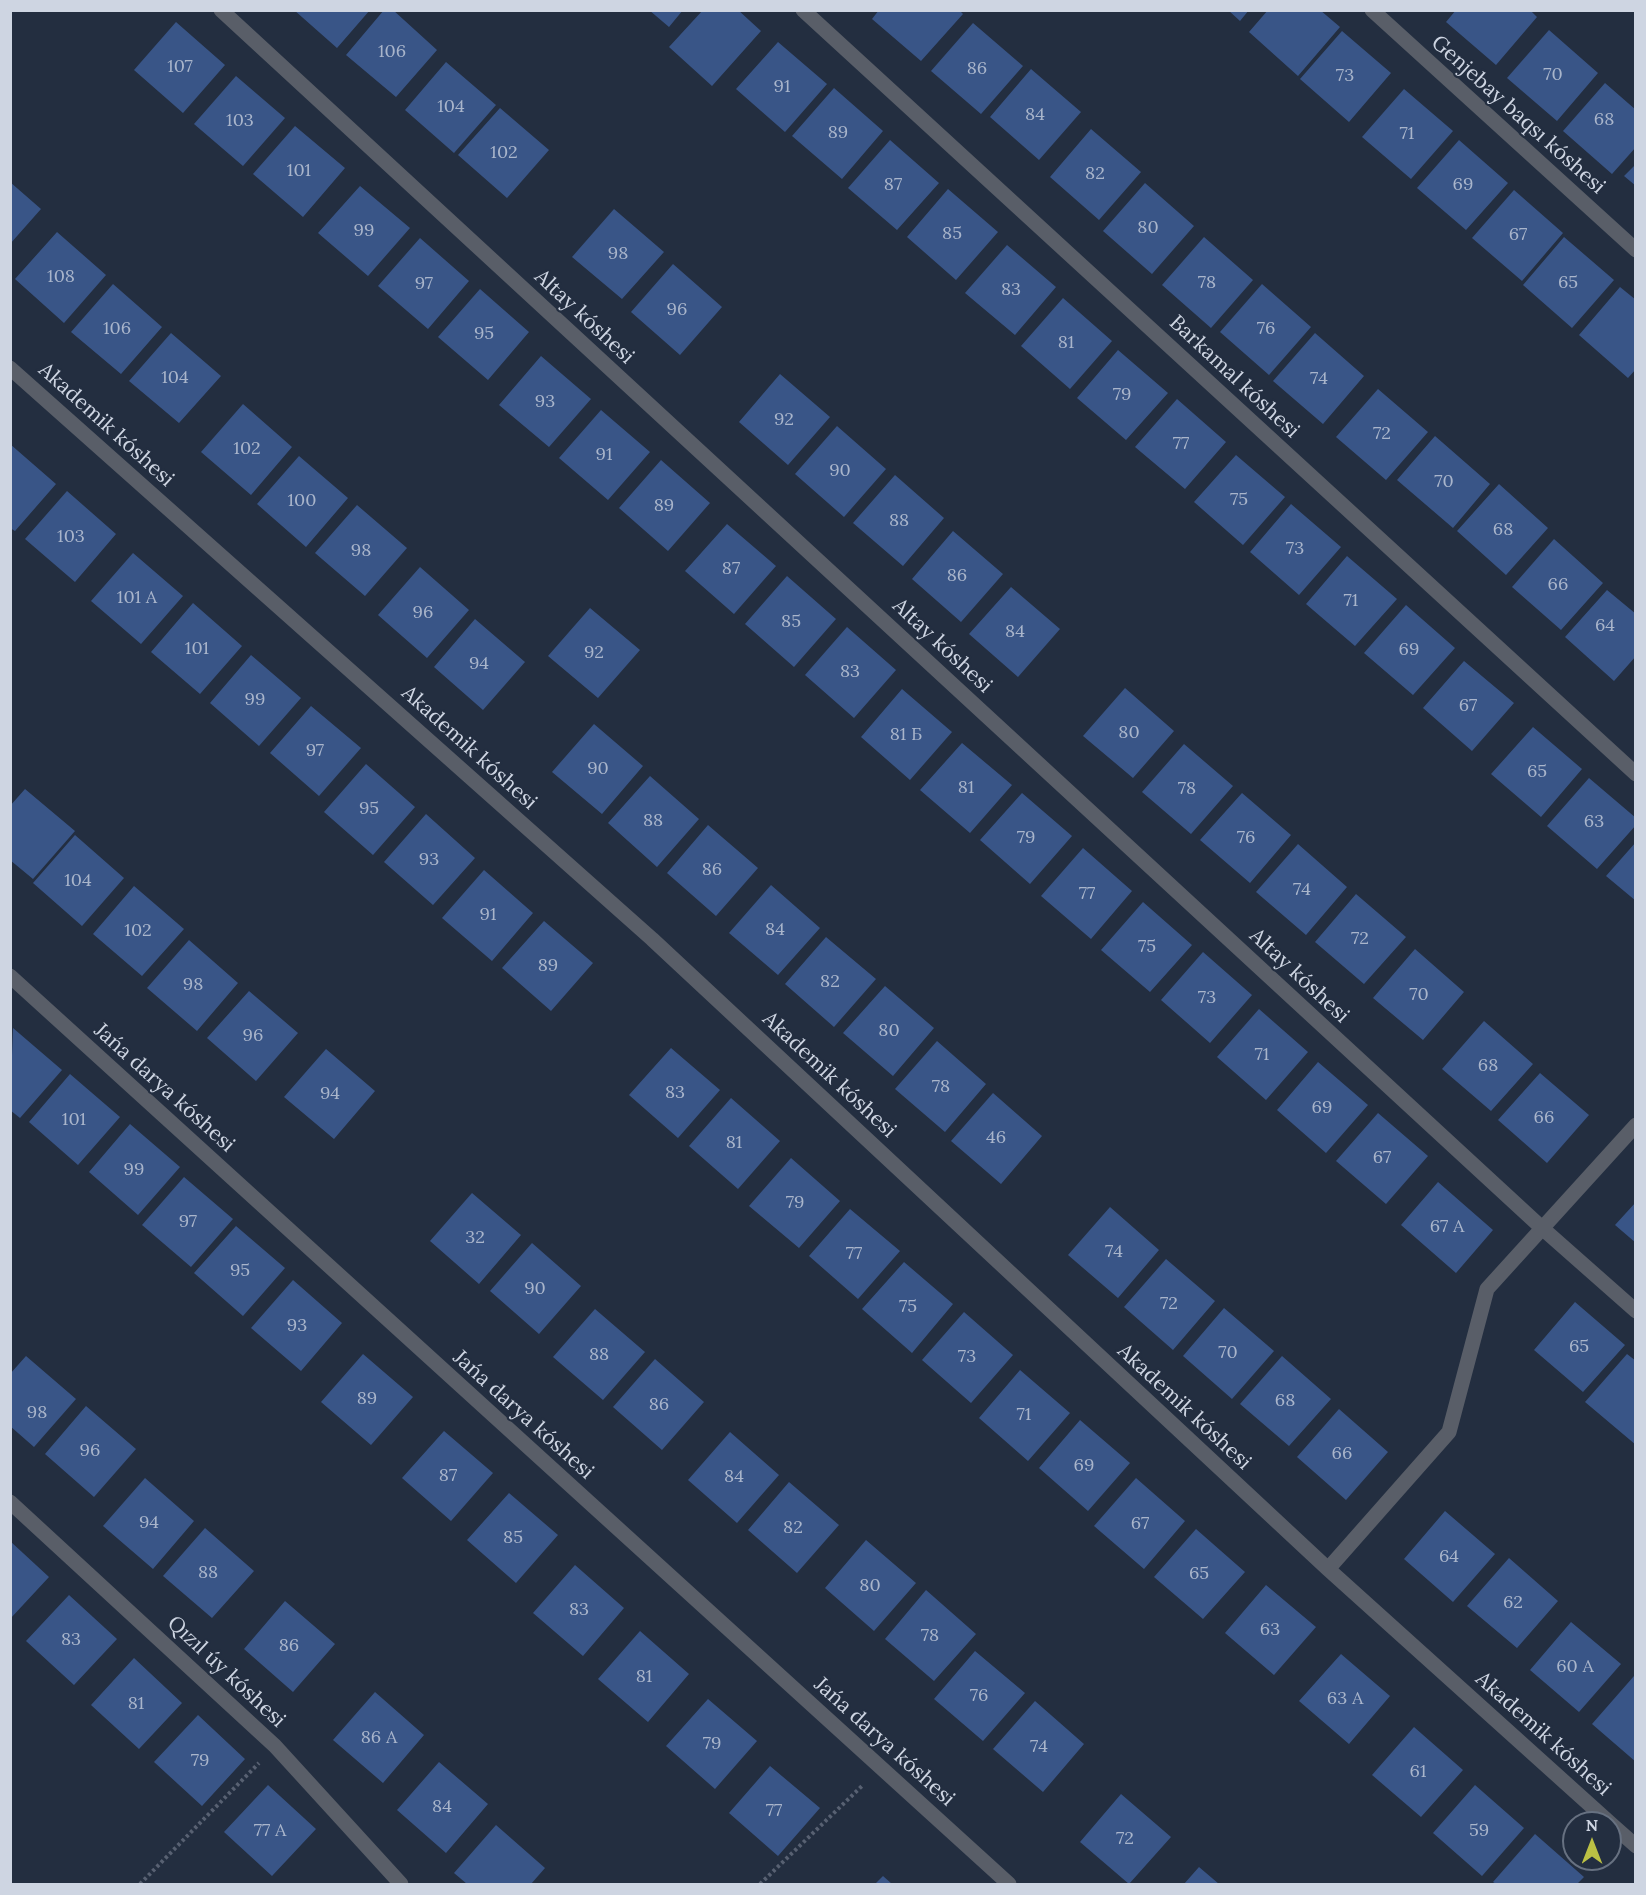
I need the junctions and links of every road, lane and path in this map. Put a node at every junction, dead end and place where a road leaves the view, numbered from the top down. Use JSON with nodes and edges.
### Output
{"nodes":[{"id":1,"x":221,"y":10,"type":"edge"},
{"id":2,"x":803,"y":10,"type":"edge"},
{"id":3,"x":1372,"y":10,"type":"edge"},
{"id":4,"x":1635,"y":250,"type":"edge"},
{"id":5,"x":10,"y":368,"type":"edge"},
{"id":6,"x":1635,"y":774,"type":"edge"},
{"id":7,"x":10,"y":976,"type":"edge"},
{"id":8,"x":1635,"y":1125,"type":"edge"},
{"id":9,"x":1542,"y":1228,"type":"junction"},
{"id":10,"x":1635,"y":1311,"type":"edge"},
{"id":11,"x":10,"y":1502,"type":"edge"},
{"id":12,"x":1328,"y":1569,"type":"junction"},
{"id":13,"x":275,"y":1746,"type":"junction"},
{"id":14,"x":881,"y":1768,"type":"junction"},
{"id":15,"x":1597,"y":1811,"type":"edge"},
{"id":16,"x":1622,"y":1834,"type":"edge"},
{"id":17,"x":1635,"y":1846,"type":"edge"},
{"id":18,"x":140,"y":1884,"type":"edge"},
{"id":19,"x":401,"y":1884,"type":"edge"},
{"id":20,"x":760,"y":1884,"type":"edge"},
{"id":21,"x":1009,"y":1884,"type":"edge"}],
"edges":[{"from":1,"to":9,"type":"street","name":"Altay kóshesi"},
{"from":2,"to":6,"type":"street","name":"Barkamal kóshesi"},
{"from":3,"to":4,"type":"street","name":"Genjebay baqsı kóshesi"},
{"from":5,"to":12,"type":"street","name":"Akademik kóshesi"},
{"from":7,"to":14,"type":"street","name":"Jańa darya kóshesi"},
{"from":8,"to":9,"type":"street"},
{"from":9,"to":10,"type":"street","name":"Altay kóshesi"},
{"from":9,"to":12,"type":"street"},
{"from":11,"to":13,"type":"street","name":"Qızıl úy kóshesi"},
{"from":12,"to":15,"type":"street","name":"Akademik kóshesi"},
{"from":13,"to":18,"type":"path"},
{"from":13,"to":19,"type":"street","name":"Qızıl úy kóshesi"},
{"from":14,"to":20,"type":"path"},
{"from":14,"to":21,"type":"street","name":"Jańa darya kóshesi"},
{"from":16,"to":17,"type":"street","name":"Akademik kóshesi"}]}
